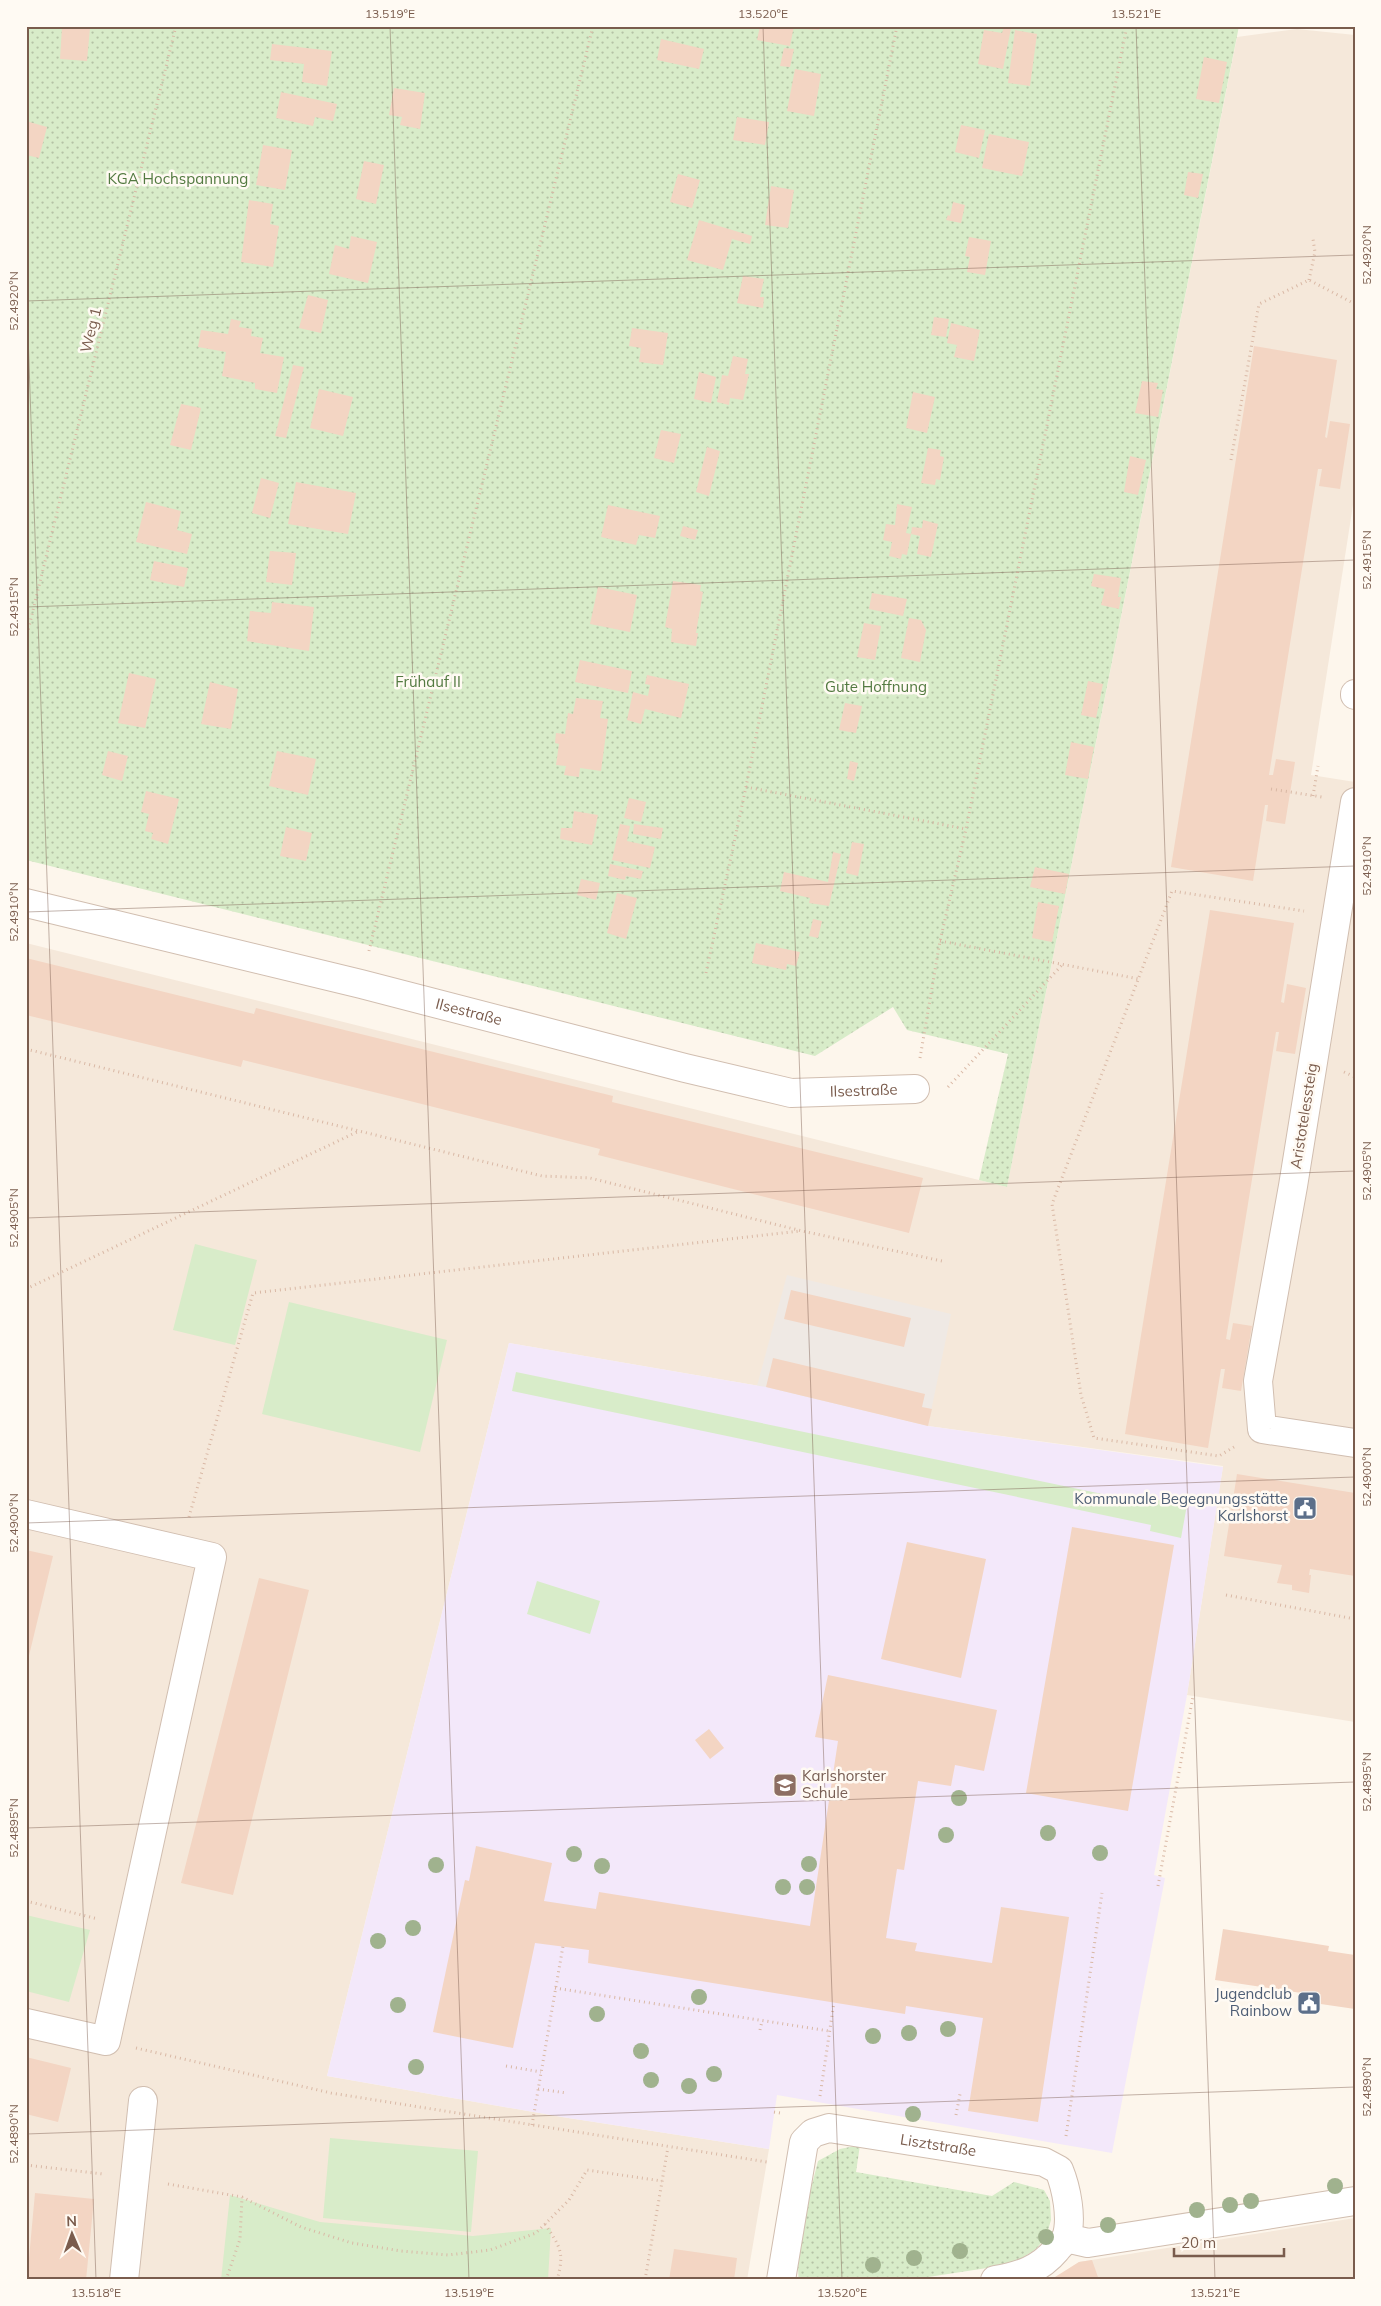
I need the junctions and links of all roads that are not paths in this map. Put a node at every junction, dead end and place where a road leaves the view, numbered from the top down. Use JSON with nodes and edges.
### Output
{"nodes":[{"id":1,"x":1355,"y":802,"type":"edge"},
{"id":2,"x":26,"y":903,"type":"edge"},
{"id":3,"x":915,"y":1089,"type":"road end"},
{"id":4,"x":1355,"y":1443,"type":"edge"},
{"id":5,"x":26,"y":1514,"type":"edge"},
{"id":6,"x":26,"y":2023,"type":"edge"},
{"id":7,"x":143,"y":2101,"type":"dead end"},
{"id":8,"x":1355,"y":2201,"type":"edge"},
{"id":9,"x":1066,"y":2238,"type":"junction"},
{"id":10,"x":124,"y":2280,"type":"edge"},
{"id":11,"x":781,"y":2280,"type":"edge"},
{"id":12,"x":996,"y":2280,"type":"edge"}],
"edges":[{"from":1,"to":4,"type":"street","name":"Aristotelessteig"},
{"from":2,"to":3,"type":"street","name":"Ilsestraße"},
{"from":5,"to":6,"type":"street"},
{"from":7,"to":10,"type":"street"},
{"from":8,"to":9,"type":"street"},
{"from":9,"to":11,"type":"street","name":"Lisztstraße"},
{"from":9,"to":12,"type":"street"}]}
